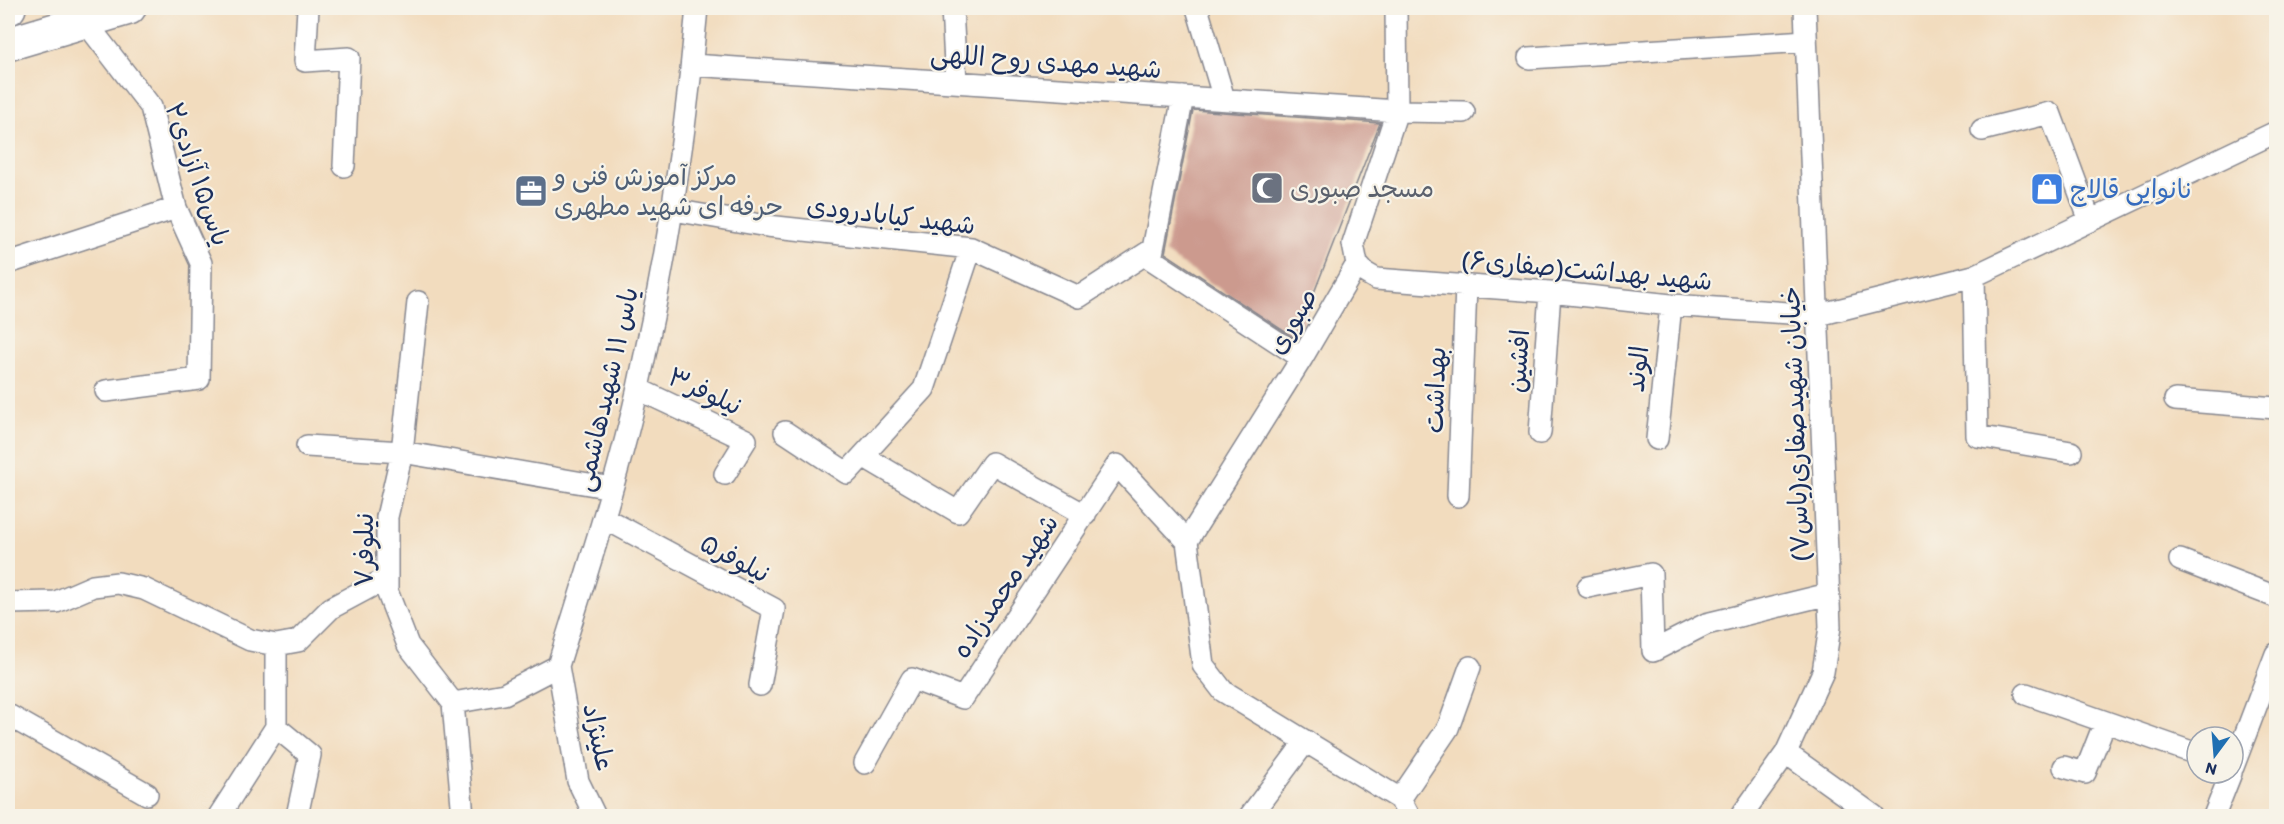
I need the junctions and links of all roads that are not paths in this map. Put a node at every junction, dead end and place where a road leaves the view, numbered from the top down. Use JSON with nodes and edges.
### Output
{"nodes":[{"id":1,"x":129,"y":8,"type":"edge"},
{"id":2,"x":308,"y":8,"type":"edge"},
{"id":3,"x":697,"y":8,"type":"edge"},
{"id":4,"x":952,"y":8,"type":"edge"},
{"id":5,"x":1197,"y":8,"type":"edge"},
{"id":6,"x":1396,"y":8,"type":"edge"},
{"id":7,"x":1805,"y":8,"type":"edge"},
{"id":8,"x":84,"y":20,"type":"junction"},
{"id":9,"x":1806,"y":41,"type":"junction"},
{"id":10,"x":8,"y":44,"type":"edge"},
{"id":11,"x":1529,"y":58,"type":"dead end"},
{"id":12,"x":692,"y":65,"type":"junction"},
{"id":13,"x":956,"y":82,"type":"junction"},
{"id":14,"x":1183,"y":97,"type":"junction"},
{"id":15,"x":1224,"y":99,"type":"junction"},
{"id":16,"x":1398,"y":111,"type":"junction"},
{"id":17,"x":1464,"y":112,"type":"dead end"},
{"id":18,"x":1982,"y":130,"type":"dead end"},
{"id":19,"x":2277,"y":132,"type":"edge"},
{"id":20,"x":344,"y":166,"type":"dead end"},
{"id":21,"x":176,"y":208,"type":"junction"},
{"id":22,"x":673,"y":210,"type":"junction"},
{"id":23,"x":2090,"y":221,"type":"junction"},
{"id":24,"x":971,"y":248,"type":"junction"},
{"id":25,"x":1153,"y":249,"type":"junction"},
{"id":26,"x":8,"y":263,"type":"edge"},
{"id":27,"x":1357,"y":264,"type":"junction"},
{"id":28,"x":1974,"y":276,"type":"junction"},
{"id":29,"x":1466,"y":286,"type":"junction"},
{"id":30,"x":1550,"y":292,"type":"junction"},
{"id":31,"x":418,"y":302,"type":"dead end"},
{"id":32,"x":1671,"y":305,"type":"junction"},
{"id":33,"x":1818,"y":315,"type":"junction"},
{"id":34,"x":1302,"y":358,"type":"junction"},
{"id":35,"x":638,"y":388,"type":"junction"},
{"id":36,"x":106,"y":392,"type":"dead end"},
{"id":37,"x":2175,"y":399,"type":"dead end"},
{"id":38,"x":2277,"y":408,"type":"edge"},
{"id":39,"x":785,"y":432,"type":"dead end"},
{"id":40,"x":1540,"y":433,"type":"dead end"},
{"id":41,"x":1657,"y":439,"type":"dead end"},
{"id":42,"x":307,"y":446,"type":"dead end"},
{"id":43,"x":402,"y":452,"type":"junction"},
{"id":44,"x":2071,"y":452,"type":"dead end"},
{"id":45,"x":862,"y":456,"type":"junction"},
{"id":46,"x":725,"y":474,"type":"dead end"},
{"id":47,"x":612,"y":488,"type":"junction"},
{"id":48,"x":1458,"y":496,"type":"dead end"},
{"id":49,"x":1085,"y":515,"type":"junction"},
{"id":50,"x":604,"y":518,"type":"junction"},
{"id":51,"x":1187,"y":541,"type":"junction"},
{"id":52,"x":2180,"y":560,"type":"dead end"},
{"id":53,"x":387,"y":578,"type":"junction"},
{"id":54,"x":1588,"y":588,"type":"dead end"},
{"id":55,"x":1829,"y":594,"type":"junction"},
{"id":56,"x":2277,"y":597,"type":"edge"},
{"id":57,"x":8,"y":603,"type":"edge"},
{"id":58,"x":276,"y":645,"type":"junction"},
{"id":59,"x":2277,"y":654,"type":"edge"},
{"id":60,"x":558,"y":666,"type":"junction"},
{"id":61,"x":1470,"y":666,"type":"dead end"},
{"id":62,"x":760,"y":685,"type":"dead end"},
{"id":63,"x":2026,"y":694,"type":"dead end"},
{"id":64,"x":453,"y":703,"type":"junction"},
{"id":65,"x":8,"y":715,"type":"edge"},
{"id":66,"x":2105,"y":722,"type":"junction"},
{"id":67,"x":276,"y":727,"type":"junction"},
{"id":68,"x":2245,"y":736,"type":"edge"},
{"id":69,"x":1306,"y":741,"type":"junction"},
{"id":70,"x":2185,"y":750,"type":"edge"},
{"id":71,"x":1786,"y":753,"type":"junction"},
{"id":72,"x":865,"y":763,"type":"dead end"},
{"id":73,"x":2064,"y":767,"type":"dead end"},
{"id":74,"x":2226,"y":785,"type":"edge"},
{"id":75,"x":147,"y":794,"type":"dead end"},
{"id":76,"x":1404,"y":808,"type":"edge"},
{"id":77,"x":219,"y":816,"type":"edge"},
{"id":78,"x":297,"y":816,"type":"edge"},
{"id":79,"x":463,"y":816,"type":"edge"},
{"id":80,"x":595,"y":816,"type":"edge"},
{"id":81,"x":1250,"y":816,"type":"edge"},
{"id":82,"x":1741,"y":816,"type":"edge"},
{"id":83,"x":1874,"y":816,"type":"edge"},
{"id":84,"x":2214,"y":816,"type":"edge"}],
"edges":[{"from":1,"to":8,"type":"main road"},
{"from":2,"to":20,"type":"street"},
{"from":3,"to":12,"type":"street","name":"یاس ۱۱ شهیدهاشمی"},
{"from":4,"to":13,"type":"street"},
{"from":5,"to":15,"type":"street"},
{"from":6,"to":16,"type":"street"},
{"from":7,"to":9,"type":"street","name":"خیابان شهیدصفاری(یاس۷)"},
{"from":8,"to":10,"type":"main road"},
{"from":8,"to":21,"type":"street","name":"یاس۱۵ آزادی۲"},
{"from":9,"to":11,"type":"street"},
{"from":9,"to":33,"type":"street","name":"خیابان شهیدصفاری(یاس۷)"},
{"from":12,"to":13,"type":"street","name":"شهید مهدی روح اللهی"},
{"from":12,"to":22,"type":"street","name":"یاس ۱۱ شهیدهاشمی"},
{"from":13,"to":14,"type":"street","name":"شهید مهدی روح اللهی"},
{"from":14,"to":15,"type":"street","name":"شهید مهدی روح اللهی"},
{"from":14,"to":25,"type":"street"},
{"from":15,"to":16,"type":"street","name":"شهید مهدی روح اللهی"},
{"from":16,"to":17,"type":"street","name":"شهید مهدی روح اللهی"},
{"from":16,"to":27,"type":"street"},
{"from":18,"to":23,"type":"street"},
{"from":19,"to":23,"type":"street","name":"شهید بهداشت(صفاری۶)"},
{"from":21,"to":26,"type":"street"},
{"from":21,"to":36,"type":"street","name":"یاس۱۵ آزادی۲"},
{"from":22,"to":24,"type":"street","name":"شهید کیابادرودی"},
{"from":22,"to":35,"type":"street","name":"یاس ۱۱ شهیدهاشمی"},
{"from":23,"to":28,"type":"street","name":"شهید بهداشت(صفاری۶)"},
{"from":24,"to":25,"type":"street","name":"شهید کیابادرودی"},
{"from":24,"to":45,"type":"street"},
{"from":25,"to":34,"type":"street"},
{"from":27,"to":29,"type":"street","name":"شهید بهداشت(صفاری۶)"},
{"from":27,"to":34,"type":"street","name":"صبوری"},
{"from":28,"to":33,"type":"street","name":"شهید بهداشت(صفاری۶)"},
{"from":28,"to":44,"type":"street"},
{"from":29,"to":30,"type":"street","name":"شهید بهداشت(صفاری۶)"},
{"from":29,"to":48,"type":"street","name":"بهداشت"},
{"from":30,"to":32,"type":"street","name":"شهید بهداشت(صفاری۶)"},
{"from":30,"to":40,"type":"street","name":"افشین"},
{"from":31,"to":43,"type":"street","name":"نیلوفر۷"},
{"from":32,"to":33,"type":"street","name":"شهید بهداشت(صفاری۶)"},
{"from":32,"to":41,"type":"street","name":"الوند"},
{"from":33,"to":55,"type":"street","name":"خیابان شهیدصفاری(یاس۷)"},
{"from":34,"to":51,"type":"street","name":"صبوری"},
{"from":35,"to":46,"type":"street","name":"نیلوفر۳"},
{"from":35,"to":47,"type":"street","name":"یاس ۱۱ شهیدهاشمی"},
{"from":37,"to":38,"type":"street"},
{"from":39,"to":45,"type":"street"},
{"from":42,"to":43,"type":"street"},
{"from":43,"to":47,"type":"street"},
{"from":43,"to":53,"type":"street","name":"نیلوفر۷"},
{"from":45,"to":49,"type":"street"},
{"from":47,"to":50,"type":"street","name":"یاس ۱۱ شهیدهاشمی"},
{"from":49,"to":51,"type":"street","name":"شهید محمدزاده"},
{"from":49,"to":72,"type":"street","name":"شهید محمدزاده"},
{"from":50,"to":60,"type":"street","name":"یاس ۱۱ شهیدهاشمی"},
{"from":50,"to":62,"type":"street","name":"نیلوفر۵"},
{"from":51,"to":69,"type":"street"},
{"from":52,"to":56,"type":"street"},
{"from":53,"to":58,"type":"street"},
{"from":53,"to":64,"type":"street","name":"نیلوفر۷"},
{"from":54,"to":55,"type":"street"},
{"from":55,"to":71,"type":"street","name":"خیابان شهیدصفاری(یاس۷)"},
{"from":57,"to":58,"type":"street"},
{"from":58,"to":67,"type":"street"},
{"from":59,"to":68,"type":"street"},
{"from":60,"to":64,"type":"street"},
{"from":60,"to":80,"type":"street","name":"علینژاد"},
{"from":61,"to":76,"type":"street"},
{"from":63,"to":66,"type":"street"},
{"from":64,"to":79,"type":"street"},
{"from":65,"to":75,"type":"street"},
{"from":66,"to":70,"type":"street"},
{"from":66,"to":73,"type":"street"},
{"from":67,"to":77,"type":"street"},
{"from":67,"to":78,"type":"street"},
{"from":69,"to":76,"type":"street"},
{"from":69,"to":81,"type":"street"},
{"from":71,"to":82,"type":"street","name":"خیابان شهیدصفاری(یاس۷)"},
{"from":71,"to":83,"type":"street"},
{"from":74,"to":84,"type":"street"}]}
